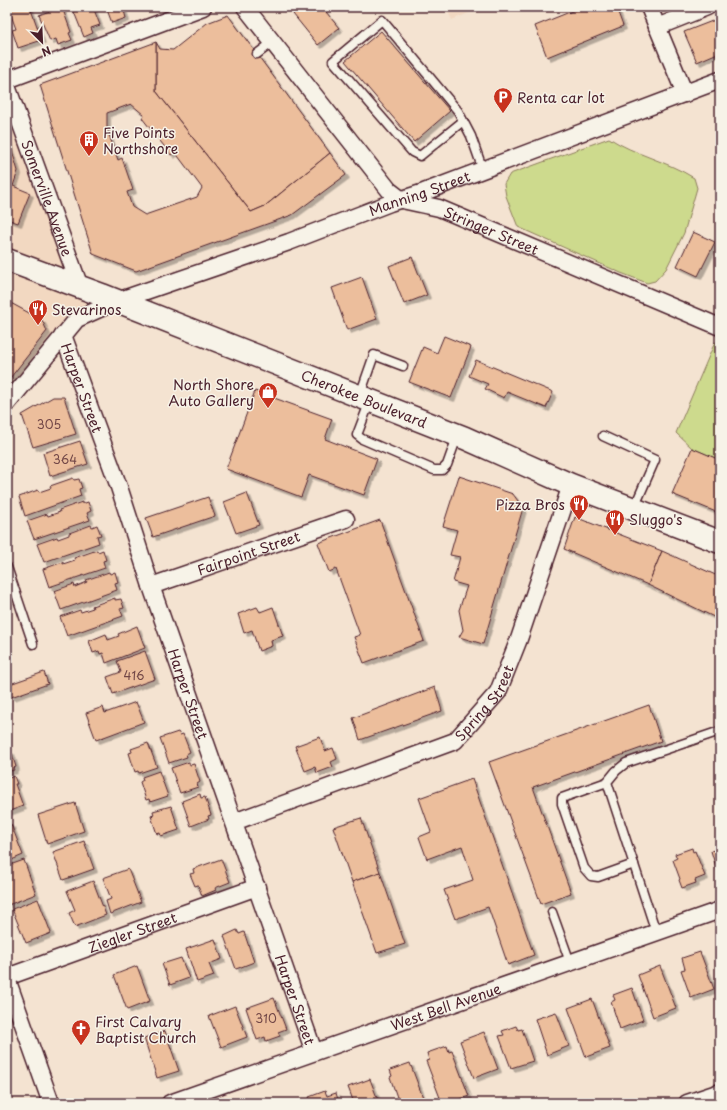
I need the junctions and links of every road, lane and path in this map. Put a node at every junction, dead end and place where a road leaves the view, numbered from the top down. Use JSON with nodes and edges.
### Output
{"nodes":[{"id":1,"x":203,"y":7,"type":"edge"},
{"id":2,"x":245,"y":7,"type":"edge"},
{"id":3,"x":649,"y":7,"type":"edge"},
{"id":4,"x":707,"y":7,"type":"edge"},
{"id":5,"x":657,"y":26,"type":"junction"},
{"id":6,"x":273,"y":42,"type":"junction"},
{"id":7,"x":257,"y":54,"type":"dead end"},
{"id":8,"x":7,"y":80,"type":"edge"},
{"id":9,"x":720,"y":80,"type":"edge"},
{"id":10,"x":7,"y":86,"type":"edge"},
{"id":11,"x":684,"y":94,"type":"junction"},
{"id":12,"x":463,"y":121,"type":"junction"},
{"id":13,"x":483,"y":170,"type":"junction"},
{"id":14,"x":402,"y":200,"type":"junction"},
{"id":15,"x":7,"y":260,"type":"edge"},
{"id":16,"x":80,"y":286,"type":"junction"},
{"id":17,"x":117,"y":301,"type":"junction"},
{"id":18,"x":720,"y":327,"type":"edge"},
{"id":19,"x":63,"y":335,"type":"junction"},
{"id":20,"x":403,"y":366,"type":"dead end"},
{"id":21,"x":365,"y":398,"type":"junction"},
{"id":22,"x":7,"y":404,"type":"edge"},
{"id":23,"x":458,"y":435,"type":"junction"},
{"id":24,"x":603,"y":436,"type":"dead end"},
{"id":25,"x":571,"y":485,"type":"junction"},
{"id":26,"x":634,"y":509,"type":"junction"},
{"id":27,"x":346,"y":519,"type":"dead end"},
{"id":28,"x":720,"y":542,"type":"edge"},
{"id":29,"x":7,"y":568,"type":"edge"},
{"id":30,"x":151,"y":586,"type":"junction"},
{"id":31,"x":33,"y":644,"type":"dead end"},
{"id":32,"x":720,"y":731,"type":"edge"},
{"id":33,"x":607,"y":782,"type":"junction"},
{"id":34,"x":234,"y":822,"type":"junction"},
{"id":35,"x":634,"y":864,"type":"junction"},
{"id":36,"x":257,"y":887,"type":"junction"},
{"id":37,"x":720,"y":910,"type":"edge"},
{"id":38,"x":552,"y":912,"type":"dead end"},
{"id":39,"x":656,"y":932,"type":"junction"},
{"id":40,"x":570,"y":962,"type":"junction"},
{"id":41,"x":7,"y":978,"type":"edge"},
{"id":42,"x":314,"y":1052,"type":"junction"},
{"id":43,"x":720,"y":1092,"type":"edge"},
{"id":44,"x":51,"y":1103,"type":"edge"},
{"id":45,"x":170,"y":1103,"type":"edge"},
{"id":46,"x":688,"y":1103,"type":"edge"}],
"edges":[{"from":1,"to":8,"type":"street"},
{"from":2,"to":6,"type":"street","name":"Stringer Street"},
{"from":3,"to":5,"type":"street"},
{"from":4,"to":5,"type":"street"},
{"from":5,"to":11,"type":"street"},
{"from":6,"to":7,"type":"lane"},
{"from":6,"to":14,"type":"street","name":"Stringer Street"},
{"from":9,"to":11,"type":"street","name":"Manning Street"},
{"from":10,"to":16,"type":"street","name":"Somerville Avenue"},
{"from":11,"to":13,"type":"street","name":"Manning Street"},
{"from":12,"to":12,"type":"lane"},
{"from":12,"to":13,"type":"lane"},
{"from":13,"to":14,"type":"street","name":"Manning Street"},
{"from":14,"to":17,"type":"street","name":"Manning Street"},
{"from":14,"to":18,"type":"street","name":"Stringer Street"},
{"from":15,"to":16,"type":"main road","name":"Cherokee Boulevard"},
{"from":16,"to":17,"type":"main road","name":"Cherokee Boulevard"},
{"from":17,"to":19,"type":"street","name":"Manning Street"},
{"from":17,"to":21,"type":"main road","name":"Cherokee Boulevard"},
{"from":19,"to":22,"type":"street","name":"Manning Street"},
{"from":19,"to":30,"type":"street","name":"Harper Street"},
{"from":20,"to":21,"type":"lane"},
{"from":21,"to":23,"type":"main road","name":"Cherokee Boulevard"},
{"from":21,"to":23,"type":"lane"},
{"from":23,"to":25,"type":"main road","name":"Cherokee Boulevard"},
{"from":24,"to":26,"type":"lane"},
{"from":25,"to":26,"type":"main road","name":"Cherokee Boulevard"},
{"from":25,"to":34,"type":"street","name":"Spring Street"},
{"from":26,"to":28,"type":"main road","name":"Cherokee Boulevard"},
{"from":27,"to":30,"type":"street","name":"Fairpoint Street"},
{"from":29,"to":31,"type":"lane"},
{"from":30,"to":34,"type":"street","name":"Harper Street"},
{"from":32,"to":33,"type":"lane"},
{"from":33,"to":35,"type":"lane"},
{"from":33,"to":35,"type":"lane"},
{"from":34,"to":36,"type":"street","name":"Harper Street"},
{"from":35,"to":39,"type":"lane"},
{"from":36,"to":41,"type":"street","name":"Ziegler Street"},
{"from":36,"to":42,"type":"street","name":"Harper Street"},
{"from":37,"to":39,"type":"street","name":"West Bell Avenue"},
{"from":38,"to":40,"type":"lane"},
{"from":39,"to":40,"type":"street","name":"West Bell Avenue"},
{"from":40,"to":42,"type":"street","name":"West Bell Avenue"},
{"from":41,"to":44,"type":"street"},
{"from":42,"to":45,"type":"street","name":"West Bell Avenue"},
{"from":43,"to":46,"type":"street"}]}
